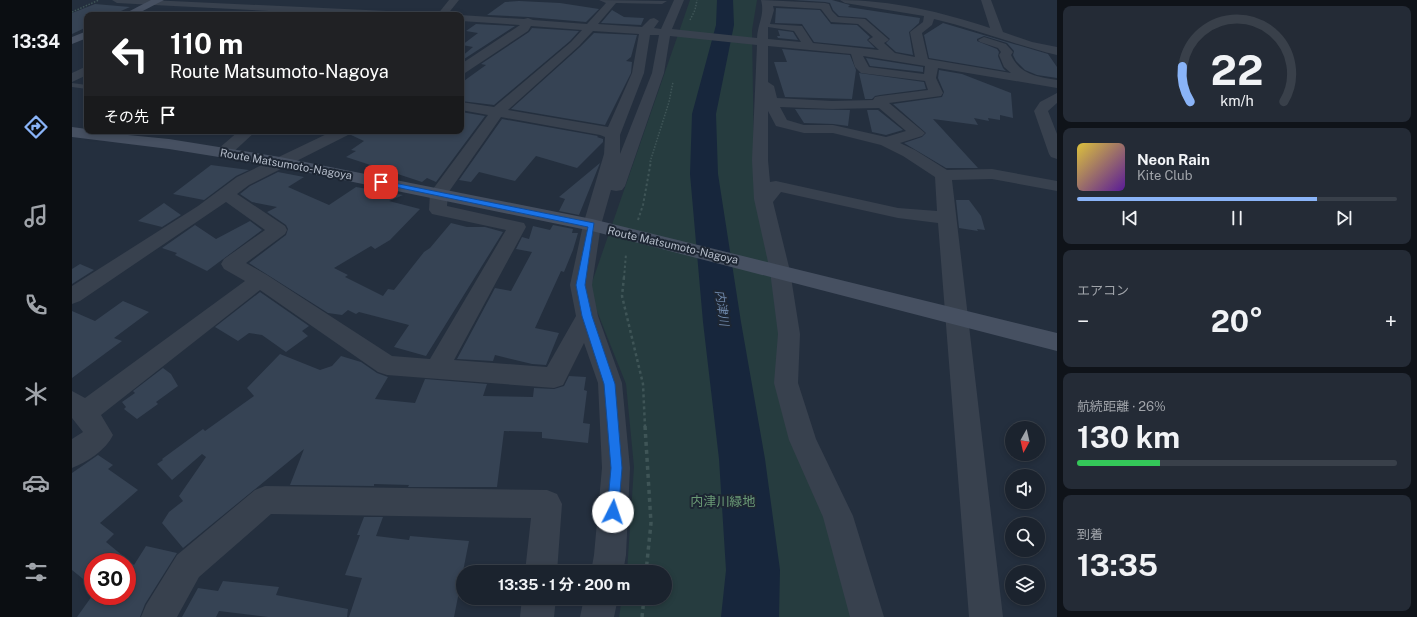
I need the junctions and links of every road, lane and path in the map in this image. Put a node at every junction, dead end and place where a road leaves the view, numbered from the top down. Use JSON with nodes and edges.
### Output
{"nodes":[{"id":1,"x":99,"y":0,"type":"edge"},
{"id":2,"x":117,"y":0,"type":"edge"},
{"id":3,"x":221,"y":0,"type":"edge"},
{"id":4,"x":454,"y":0,"type":"edge"},
{"id":5,"x":604,"y":0,"type":"edge"},
{"id":6,"x":613,"y":0,"type":"edge"},
{"id":7,"x":679,"y":0,"type":"edge"},
{"id":8,"x":697,"y":0,"type":"edge"},
{"id":9,"x":845,"y":0,"type":"edge"},
{"id":10,"x":986,"y":0,"type":"edge"},
{"id":11,"x":157,"y":1,"type":"edge"},
{"id":12,"x":663,"y":1,"type":"edge"},
{"id":13,"x":372,"y":4,"type":"dead end"},
{"id":14,"x":211,"y":5,"type":"junction"},
{"id":15,"x":72,"y":12,"type":"edge"},
{"id":16,"x":133,"y":12,"type":"edge"},
{"id":17,"x":198,"y":12,"type":"edge"},
{"id":18,"x":328,"y":12,"type":"edge"},
{"id":19,"x":363,"y":12,"type":"edge"},
{"id":20,"x":444,"y":12,"type":"edge"},
{"id":21,"x":930,"y":15,"type":"junction"},
{"id":22,"x":464,"y":18,"type":"edge"},
{"id":23,"x":767,"y":18,"type":"edge"},
{"id":24,"x":528,"y":21,"type":"junction"},
{"id":25,"x":590,"y":26,"type":"junction"},
{"id":26,"x":688,"y":26,"type":"dead end"},
{"id":27,"x":979,"y":28,"type":"junction"},
{"id":28,"x":645,"y":31,"type":"junction"},
{"id":29,"x":670,"y":33,"type":"junction"},
{"id":30,"x":84,"y":35,"type":"edge"},
{"id":31,"x":998,"y":35,"type":"junction"},
{"id":32,"x":72,"y":40,"type":"edge"},
{"id":33,"x":809,"y":46,"type":"junction"},
{"id":34,"x":856,"y":51,"type":"junction"},
{"id":35,"x":1057,"y":51,"type":"edge"},
{"id":36,"x":1007,"y":52,"type":"junction"},
{"id":37,"x":893,"y":56,"type":"junction"},
{"id":38,"x":927,"y":62,"type":"junction"},
{"id":39,"x":1057,"y":63,"type":"edge"},
{"id":40,"x":464,"y":68,"type":"edge"},
{"id":41,"x":84,"y":72,"type":"edge"},
{"id":42,"x":72,"y":78,"type":"edge"},
{"id":43,"x":930,"y":78,"type":"junction"},
{"id":44,"x":761,"y":79,"type":"junction"},
{"id":45,"x":1028,"y":80,"type":"junction"},
{"id":46,"x":674,"y":81,"type":"dead end"},
{"id":47,"x":1057,"y":84,"type":"edge"},
{"id":48,"x":72,"y":85,"type":"edge"},
{"id":49,"x":84,"y":86,"type":"edge"},
{"id":50,"x":1057,"y":97,"type":"edge"},
{"id":51,"x":771,"y":102,"type":"junction"},
{"id":52,"x":882,"y":104,"type":"junction"},
{"id":53,"x":464,"y":106,"type":"edge"},
{"id":54,"x":498,"y":111,"type":"junction"},
{"id":55,"x":72,"y":132,"type":"edge"},
{"id":56,"x":84,"y":134,"type":"edge"},
{"id":57,"x":87,"y":134,"type":"edge"},
{"id":58,"x":245,"y":134,"type":"edge"},
{"id":59,"x":339,"y":134,"type":"edge"},
{"id":60,"x":612,"y":135,"type":"junction"},
{"id":61,"x":886,"y":142,"type":"junction"},
{"id":62,"x":224,"y":152,"type":"junction"},
{"id":63,"x":1057,"y":154,"type":"edge"},
{"id":64,"x":280,"y":162,"type":"junction"},
{"id":65,"x":943,"y":175,"type":"junction"},
{"id":66,"x":1057,"y":186,"type":"edge"},
{"id":67,"x":439,"y":193,"type":"junction"},
{"id":68,"x":601,"y":193,"type":"junction"},
{"id":69,"x":225,"y":194,"type":"junction"},
{"id":70,"x":763,"y":199,"type":"junction"},
{"id":71,"x":947,"y":218,"type":"junction"},
{"id":72,"x":637,"y":222,"type":"dead end"},
{"id":73,"x":600,"y":228,"type":"junction"},
{"id":74,"x":626,"y":254,"type":"dead end"},
{"id":75,"x":776,"y":270,"type":"junction"},
{"id":76,"x":260,"y":280,"type":"junction"},
{"id":77,"x":72,"y":296,"type":"edge"},
{"id":78,"x":587,"y":316,"type":"junction"},
{"id":79,"x":957,"y":316,"type":"junction"},
{"id":80,"x":1057,"y":342,"type":"edge"},
{"id":81,"x":437,"y":369,"type":"junction"},
{"id":82,"x":78,"y":408,"type":"edge"},
{"id":83,"x":72,"y":455,"type":"edge"},
{"id":84,"x":542,"y":565,"type":"edge"},
{"id":85,"x":608,"y":565,"type":"edge"},
{"id":86,"x":647,"y":565,"type":"edge"},
{"id":87,"x":538,"y":605,"type":"edge"},
{"id":88,"x":600,"y":605,"type":"edge"},
{"id":89,"x":643,"y":605,"type":"edge"},
{"id":90,"x":158,"y":617,"type":"edge"},
{"id":91,"x":537,"y":617,"type":"edge"},
{"id":92,"x":597,"y":617,"type":"edge"},
{"id":93,"x":642,"y":617,"type":"edge"},
{"id":94,"x":867,"y":617,"type":"edge"},
{"id":95,"x":986,"y":617,"type":"edge"}],
"edges":[{"from":1,"to":15,"type":"path"},
{"from":2,"to":11,"type":"street"},
{"from":3,"to":14,"type":"street"},
{"from":4,"to":20,"type":"street"},
{"from":5,"to":6,"type":"street"},
{"from":6,"to":12,"type":"street"},
{"from":6,"to":25,"type":"street"},
{"from":7,"to":29,"type":"street"},
{"from":8,"to":26,"type":"path"},
{"from":9,"to":21,"type":"street"},
{"from":10,"to":31,"type":"street"},
{"from":11,"to":14,"type":"street"},
{"from":11,"to":16,"type":"main road"},
{"from":12,"to":28,"type":"street"},
{"from":13,"to":19,"type":"street"},
{"from":14,"to":17,"type":"street"},
{"from":14,"to":18,"type":"street"},
{"from":21,"to":27,"type":"street"},
{"from":21,"to":38,"type":"street"},
{"from":22,"to":24,"type":"street"},
{"from":23,"to":29,"type":"street"},
{"from":23,"to":33,"type":"street"},
{"from":23,"to":33,"type":"street"},
{"from":23,"to":37,"type":"street"},
{"from":23,"to":44,"type":"street"},
{"from":24,"to":25,"type":"street"},
{"from":24,"to":40,"type":"street"},
{"from":25,"to":28,"type":"street"},
{"from":25,"to":54,"type":"street"},
{"from":27,"to":31,"type":"street"},
{"from":27,"to":36,"type":"street"},
{"from":28,"to":29,"type":"street"},
{"from":28,"to":60,"type":"street"},
{"from":29,"to":68,"type":"street"},
{"from":30,"to":32,"type":"main road"},
{"from":31,"to":35,"type":"street"},
{"from":33,"to":34,"type":"street"},
{"from":34,"to":37,"type":"street"},
{"from":34,"to":43,"type":"street"},
{"from":36,"to":39,"type":"street"},
{"from":36,"to":45,"type":"street"},
{"from":37,"to":38,"type":"street"},
{"from":38,"to":43,"type":"street"},
{"from":38,"to":45,"type":"street"},
{"from":41,"to":42,"type":"street"},
{"from":43,"to":52,"type":"street"},
{"from":44,"to":51,"type":"street"},
{"from":44,"to":70,"type":"street"},
{"from":45,"to":47,"type":"street"},
{"from":46,"to":72,"type":"path"},
{"from":48,"to":49,"type":"lane"},
{"from":50,"to":63,"type":"street"},
{"from":51,"to":52,"type":"street"},
{"from":51,"to":61,"type":"street"},
{"from":52,"to":61,"type":"street"},
{"from":53,"to":54,"type":"street"},
{"from":54,"to":60,"type":"street"},
{"from":54,"to":67,"type":"street"},
{"from":55,"to":56,"type":"main road","name":"Route Matsumoto-Nagoya"},
{"from":57,"to":62,"type":"main road","name":"Route Matsumoto-Nagoya"},
{"from":58,"to":62,"type":"street"},
{"from":59,"to":64,"type":"street"},
{"from":60,"to":68,"type":"street"},
{"from":61,"to":65,"type":"street"},
{"from":62,"to":64,"type":"main road","name":"Route Matsumoto-Nagoya"},
{"from":64,"to":67,"type":"main road","name":"Route Matsumoto-Nagoya"},
{"from":64,"to":69,"type":"street"},
{"from":65,"to":66,"type":"street"},
{"from":65,"to":71,"type":"street"},
{"from":67,"to":73,"type":"main road","name":"Route Matsumoto-Nagoya"},
{"from":67,"to":81,"type":"street"},
{"from":68,"to":73,"type":"street"},
{"from":69,"to":76,"type":"street"},
{"from":69,"to":77,"type":"street"},
{"from":70,"to":71,"type":"street"},
{"from":70,"to":75,"type":"street"},
{"from":71,"to":79,"type":"street"},
{"from":73,"to":75,"type":"main road","name":"Route Matsumoto-Nagoya"},
{"from":73,"to":78,"type":"street"},
{"from":74,"to":86,"type":"path"},
{"from":75,"to":79,"type":"main road","name":"Route Matsumoto-Nagoya"},
{"from":75,"to":94,"type":"street"},
{"from":76,"to":81,"type":"street"},
{"from":76,"to":82,"type":"street"},
{"from":78,"to":81,"type":"street"},
{"from":78,"to":85,"type":"street"},
{"from":79,"to":80,"type":"main road","name":"Route Matsumoto-Nagoya"},
{"from":79,"to":95,"type":"street"},
{"from":82,"to":83,"type":"street"},
{"from":84,"to":90,"type":"street"},
{"from":87,"to":91,"type":"street"},
{"from":88,"to":92,"type":"street"},
{"from":89,"to":93,"type":"path"}]}
